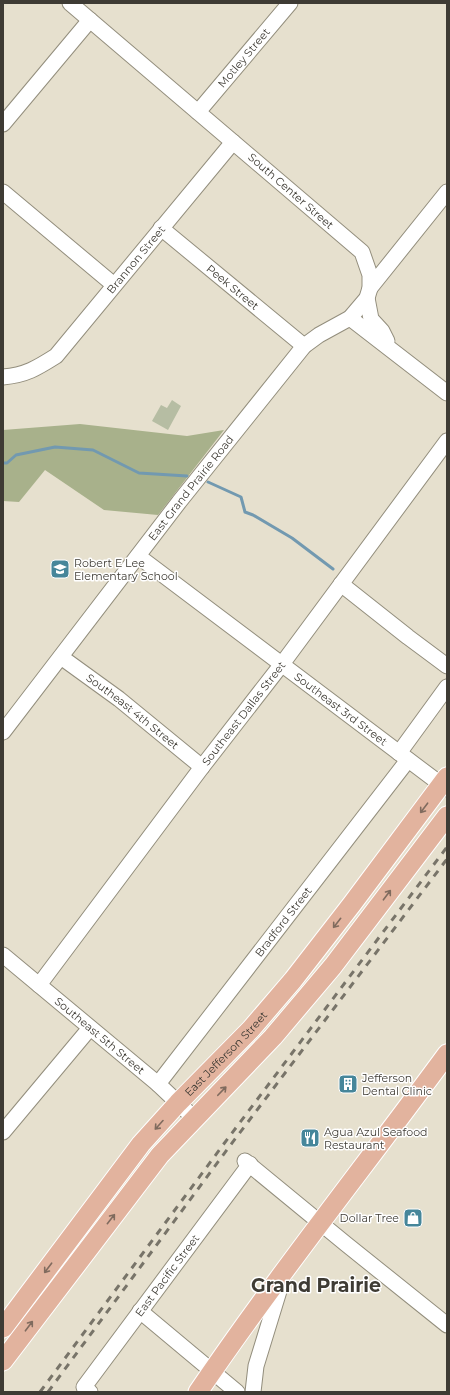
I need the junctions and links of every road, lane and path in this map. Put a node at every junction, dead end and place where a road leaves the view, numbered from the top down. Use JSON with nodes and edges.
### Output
{"nodes":[{"id":1,"x":70,"y":3,"type":"edge"},
{"id":2,"x":290,"y":3,"type":"edge"},
{"id":3,"x":90,"y":20,"type":"junction"},
{"id":4,"x":198,"y":112,"type":"junction"},
{"id":5,"x":3,"y":124,"type":"edge"},
{"id":6,"x":233,"y":142,"type":"junction"},
{"id":7,"x":3,"y":192,"type":"edge"},
{"id":8,"x":447,"y":192,"type":"edge"},
{"id":9,"x":161,"y":228,"type":"junction"},
{"id":10,"x":114,"y":285,"type":"junction"},
{"id":11,"x":369,"y":293,"type":"junction"},
{"id":12,"x":350,"y":318,"type":"junction"},
{"id":13,"x":304,"y":346,"type":"junction"},
{"id":14,"x":391,"y":350,"type":"junction"},
{"id":15,"x":3,"y":376,"type":"edge"},
{"id":16,"x":447,"y":393,"type":"edge"},
{"id":17,"x":447,"y":441,"type":"edge"},
{"id":18,"x":138,"y":556,"type":"junction"},
{"id":19,"x":341,"y":584,"type":"junction"},
{"id":20,"x":61,"y":657,"type":"junction"},
{"id":21,"x":282,"y":664,"type":"junction"},
{"id":22,"x":447,"y":666,"type":"edge"},
{"id":23,"x":447,"y":688,"type":"edge"},
{"id":24,"x":3,"y":732,"type":"edge"},
{"id":25,"x":403,"y":756,"type":"junction"},
{"id":26,"x":202,"y":767,"type":"junction"},
{"id":27,"x":445,"y":784,"type":"edge"},
{"id":28,"x":447,"y":816,"type":"edge"},
{"id":29,"x":401,"y":838,"type":"junction"},
{"id":30,"x":420,"y":852,"type":"junction"},
{"id":31,"x":354,"y":901,"type":"junction"},
{"id":32,"x":372,"y":915,"type":"junction"},
{"id":33,"x":3,"y":955,"type":"edge"},
{"id":34,"x":305,"y":964,"type":"junction"},
{"id":35,"x":321,"y":981,"type":"junction"},
{"id":36,"x":39,"y":985,"type":"junction"},
{"id":37,"x":90,"y":1028,"type":"junction"},
{"id":38,"x":447,"y":1054,"type":"edge"},
{"id":39,"x":158,"y":1084,"type":"junction"},
{"id":40,"x":178,"y":1103,"type":"junction"},
{"id":41,"x":195,"y":1119,"type":"junction"},
{"id":42,"x":3,"y":1132,"type":"edge"},
{"id":43,"x":320,"y":1223,"type":"junction"},
{"id":44,"x":71,"y":1237,"type":"junction"},
{"id":45,"x":87,"y":1249,"type":"junction"},
{"id":46,"x":285,"y":1270,"type":"junction"},
{"id":47,"x":140,"y":1311,"type":"junction"},
{"id":48,"x":447,"y":1325,"type":"edge"},
{"id":49,"x":3,"y":1328,"type":"edge"},
{"id":50,"x":3,"y":1361,"type":"edge"},
{"id":51,"x":212,"y":1371,"type":"junction"},
{"id":52,"x":87,"y":1390,"type":"edge"},
{"id":53,"x":198,"y":1392,"type":"edge"},
{"id":54,"x":237,"y":1392,"type":"edge"},
{"id":55,"x":253,"y":1392,"type":"edge"}],
"edges":[{"from":1,"to":3,"type":"street","name":"South Center Street"},
{"from":2,"to":4,"type":"street","name":"Motley Street"},
{"from":3,"to":4,"type":"street","name":"South Center Street"},
{"from":3,"to":5,"type":"street"},
{"from":4,"to":6,"type":"street","name":"South Center Street"},
{"from":6,"to":9,"type":"street","name":"Brannon Street"},
{"from":6,"to":11,"type":"street","name":"South Center Street"},
{"from":7,"to":10,"type":"street"},
{"from":8,"to":11,"type":"street"},
{"from":9,"to":10,"type":"street","name":"Brannon Street"},
{"from":9,"to":13,"type":"street","name":"Peek Street"},
{"from":10,"to":15,"type":"street","name":"Brannon Street"},
{"from":11,"to":12,"type":"street"},
{"from":11,"to":14,"type":"street","name":"South Center Street"},
{"from":12,"to":13,"type":"street","name":"East Grand Prairie Road"},
{"from":12,"to":14,"type":"street"},
{"from":13,"to":18,"type":"street","name":"East Grand Prairie Road"},
{"from":14,"to":16,"type":"street"},
{"from":17,"to":19,"type":"street","name":"Southeast Dallas Street"},
{"from":18,"to":20,"type":"street","name":"East Grand Prairie Road"},
{"from":18,"to":21,"type":"street","name":"Southeast 3rd Street"},
{"from":19,"to":21,"type":"street","name":"Southeast Dallas Street"},
{"from":19,"to":22,"type":"street"},
{"from":20,"to":24,"type":"street","name":"East Grand Prairie Road"},
{"from":20,"to":26,"type":"street","name":"Southeast 4th Street"},
{"from":21,"to":25,"type":"street","name":"Southeast 3rd Street"},
{"from":21,"to":26,"type":"street","name":"Southeast Dallas Street"},
{"from":23,"to":25,"type":"street","name":"Bradford Street"},
{"from":25,"to":27,"type":"street","name":"Southeast 3rd Street"},
{"from":25,"to":39,"type":"street","name":"Bradford Street"},
{"from":26,"to":36,"type":"street","name":"Southeast Dallas Street"},
{"from":27,"to":29,"type":"main road","name":"East Jefferson Street","one_way":true},
{"from":28,"to":30,"type":"main road","name":"East Jefferson Street"},
{"from":29,"to":30,"type":"main road"},
{"from":29,"to":31,"type":"main road","name":"East Jefferson Street"},
{"from":32,"to":30,"type":"main road","name":"East Jefferson Street","one_way":true},
{"from":31,"to":32,"type":"main road"},
{"from":31,"to":34,"type":"main road","name":"East Jefferson Street","one_way":true},
{"from":32,"to":35,"type":"main road","name":"East Jefferson Street"},
{"from":33,"to":36,"type":"street","name":"Southeast 5th Street"},
{"from":34,"to":35,"type":"main road"},
{"from":34,"to":40,"type":"main road","name":"East Jefferson Street"},
{"from":41,"to":35,"type":"main road","name":"East Jefferson Street","one_way":true},
{"from":36,"to":37,"type":"street","name":"Southeast 5th Street"},
{"from":37,"to":39,"type":"street","name":"Southeast 5th Street"},
{"from":37,"to":42,"type":"street"},
{"from":38,"to":43,"type":"main road"},
{"from":39,"to":40,"type":"street","name":"Southeast 5th Street"},
{"from":40,"to":41,"type":"street","name":"Southeast 5th Street"},
{"from":40,"to":44,"type":"main road","name":"East Jefferson Street","one_way":true},
{"from":45,"to":41,"type":"main road","name":"East Jefferson Street","one_way":true},
{"from":43,"to":46,"type":"main road"},
{"from":43,"to":47,"type":"street","name":"East Pacific Street"},
{"from":43,"to":48,"type":"street"},
{"from":44,"to":45,"type":"main road"},
{"from":44,"to":49,"type":"main road","name":"East Jefferson Street","one_way":true},
{"from":50,"to":45,"type":"main road","name":"East Jefferson Street","one_way":true},
{"from":46,"to":51,"type":"main road"},
{"from":46,"to":55,"type":"street"},
{"from":47,"to":51,"type":"street"},
{"from":47,"to":52,"type":"street","name":"East Pacific Street"},
{"from":51,"to":53,"type":"main road"},
{"from":51,"to":54,"type":"street"}]}
